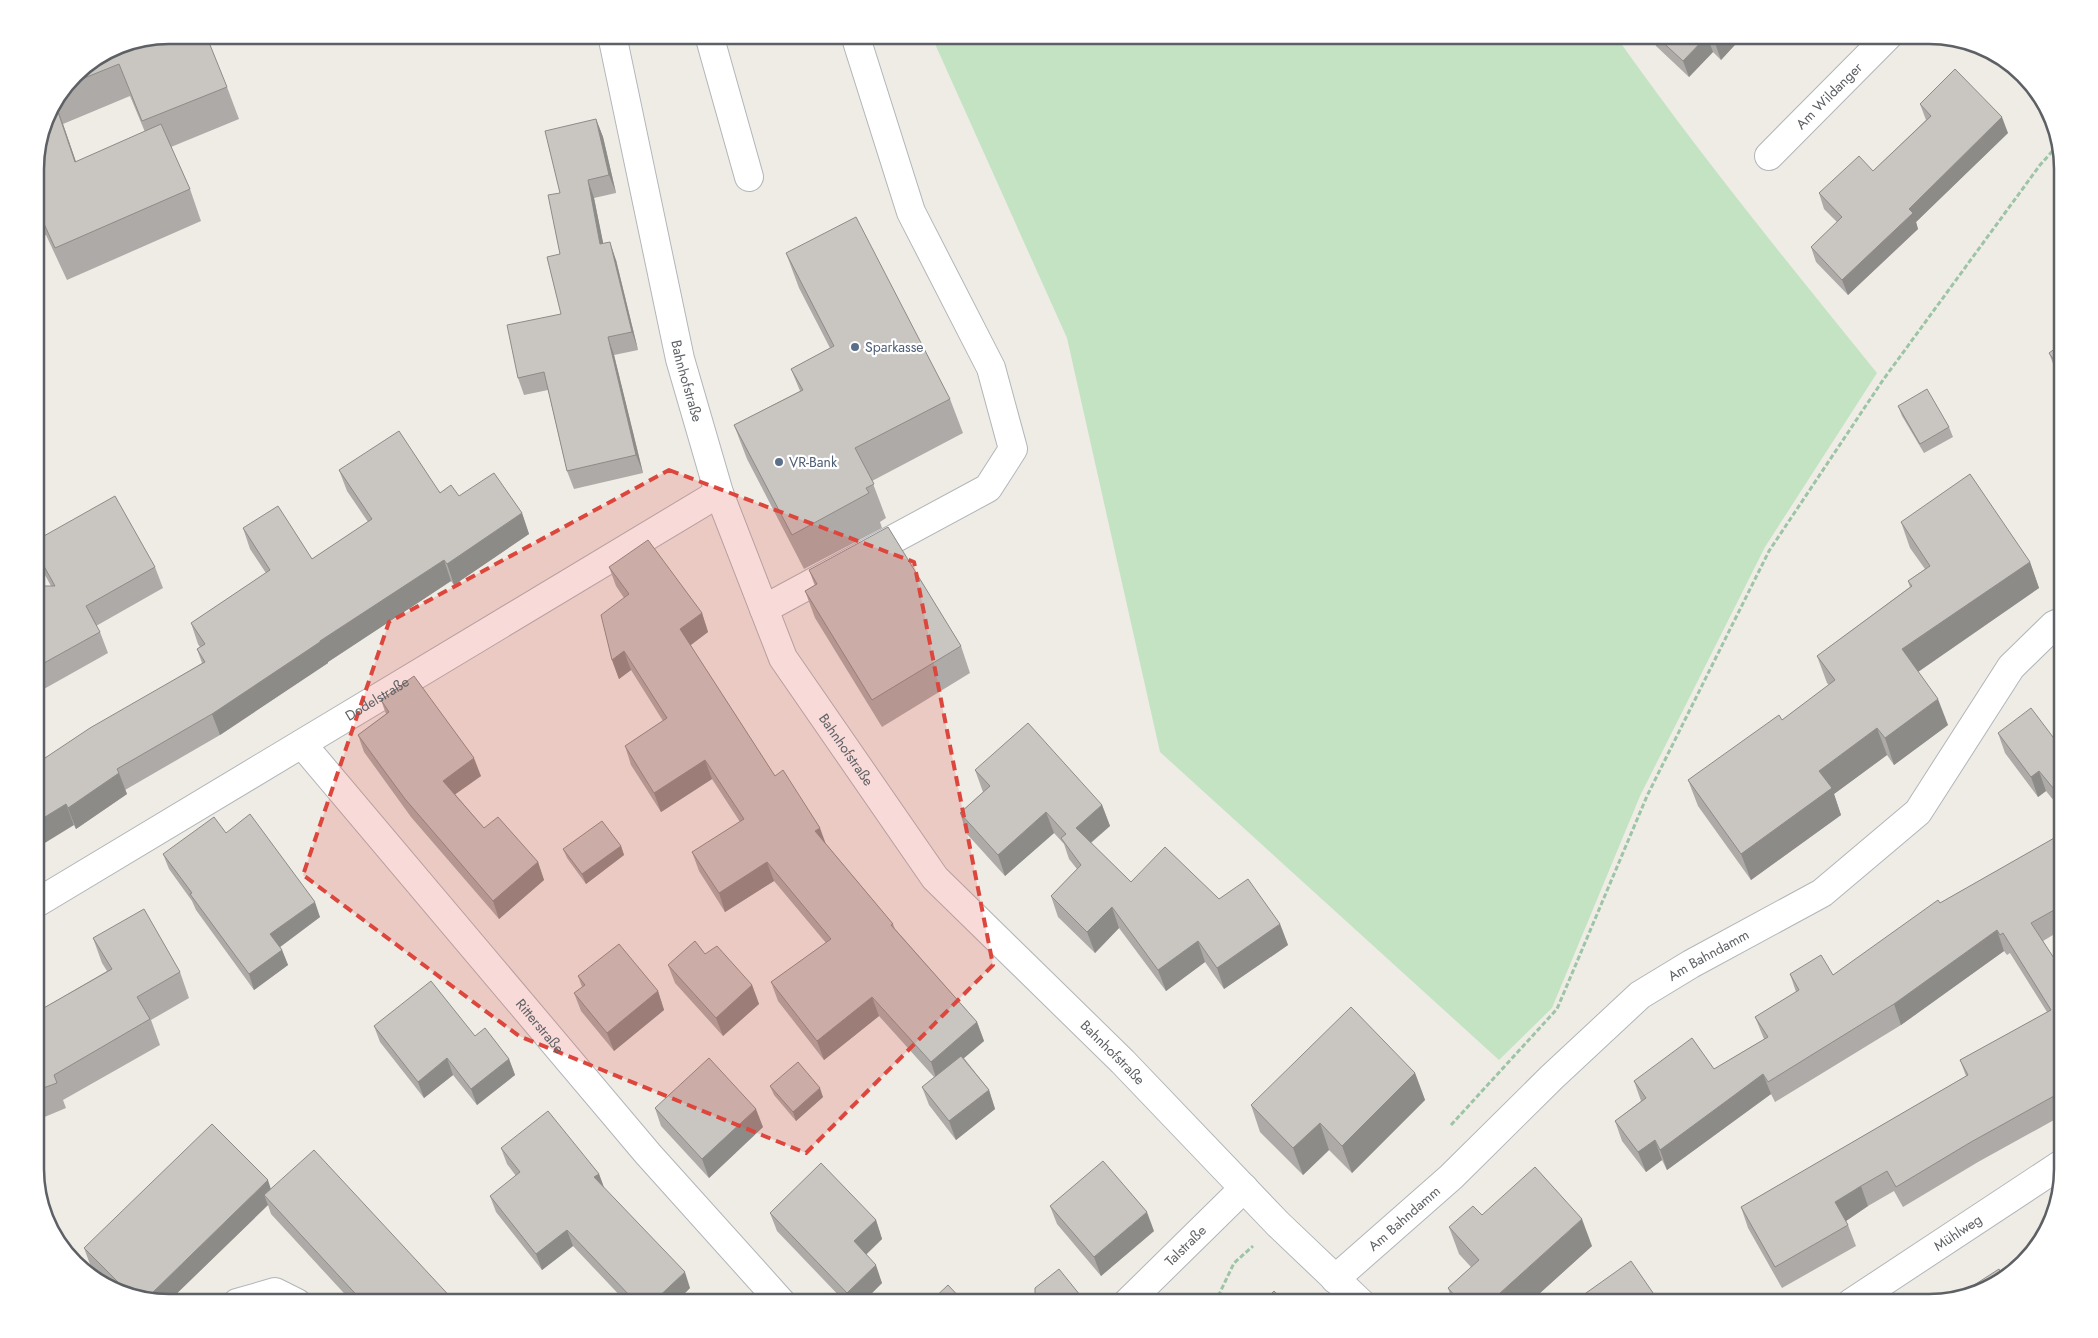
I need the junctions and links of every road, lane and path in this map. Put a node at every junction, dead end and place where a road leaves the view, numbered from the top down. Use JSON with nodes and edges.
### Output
{"nodes":[{"id":1,"x":614,"y":44,"type":"edge"},
{"id":2,"x":712,"y":44,"type":"edge"},
{"id":3,"x":858,"y":44,"type":"edge"},
{"id":4,"x":1880,"y":44,"type":"edge"},
{"id":5,"x":2053,"y":151,"type":"edge"},
{"id":6,"x":1769,"y":156,"type":"dead end"},
{"id":7,"x":749,"y":177,"type":"dead end"},
{"id":8,"x":719,"y":493,"type":"junction"},
{"id":9,"x":764,"y":609,"type":"junction"},
{"id":10,"x":2054,"y":625,"type":"edge"},
{"id":11,"x":302,"y":744,"type":"junction"},
{"id":12,"x":44,"y":899,"type":"edge"},
{"id":13,"x":1558,"y":1009,"type":"dead end"},
{"id":14,"x":2054,"y":1169,"type":"edge"},
{"id":15,"x":1244,"y":1188,"type":"junction"},
{"id":16,"x":1278,"y":1224,"type":"junction"},
{"id":17,"x":1335,"y":1279,"type":"junction"},
{"id":18,"x":774,"y":1294,"type":"edge"},
{"id":19,"x":1136,"y":1294,"type":"edge"},
{"id":20,"x":1220,"y":1294,"type":"edge"},
{"id":21,"x":1351,"y":1294,"type":"edge"},
{"id":22,"x":1865,"y":1294,"type":"edge"}],
"edges":[{"from":1,"to":8,"type":"street","name":"Bahnhofstraße"},
{"from":2,"to":7,"type":"street"},
{"from":3,"to":9,"type":"street"},
{"from":4,"to":6,"type":"street","name":"Am Wildanger"},
{"from":5,"to":13,"type":"path"},
{"from":8,"to":9,"type":"street","name":"Bahnhofstraße"},
{"from":8,"to":11,"type":"street","name":"Dodelstraße"},
{"from":9,"to":15,"type":"street","name":"Bahnhofstraße"},
{"from":10,"to":17,"type":"street","name":"Am Bahndamm"},
{"from":11,"to":12,"type":"street","name":"Dodelstraße"},
{"from":11,"to":18,"type":"street","name":"Ritterstraße"},
{"from":14,"to":22,"type":"street","name":"Mühlweg"},
{"from":15,"to":16,"type":"street","name":"Bahnhofstraße"},
{"from":15,"to":19,"type":"street","name":"Talstraße"},
{"from":16,"to":17,"type":"street","name":"Bahnhofstraße"},
{"from":16,"to":20,"type":"path"},
{"from":17,"to":21,"type":"street","name":"Bahnhofstraße"}]}
